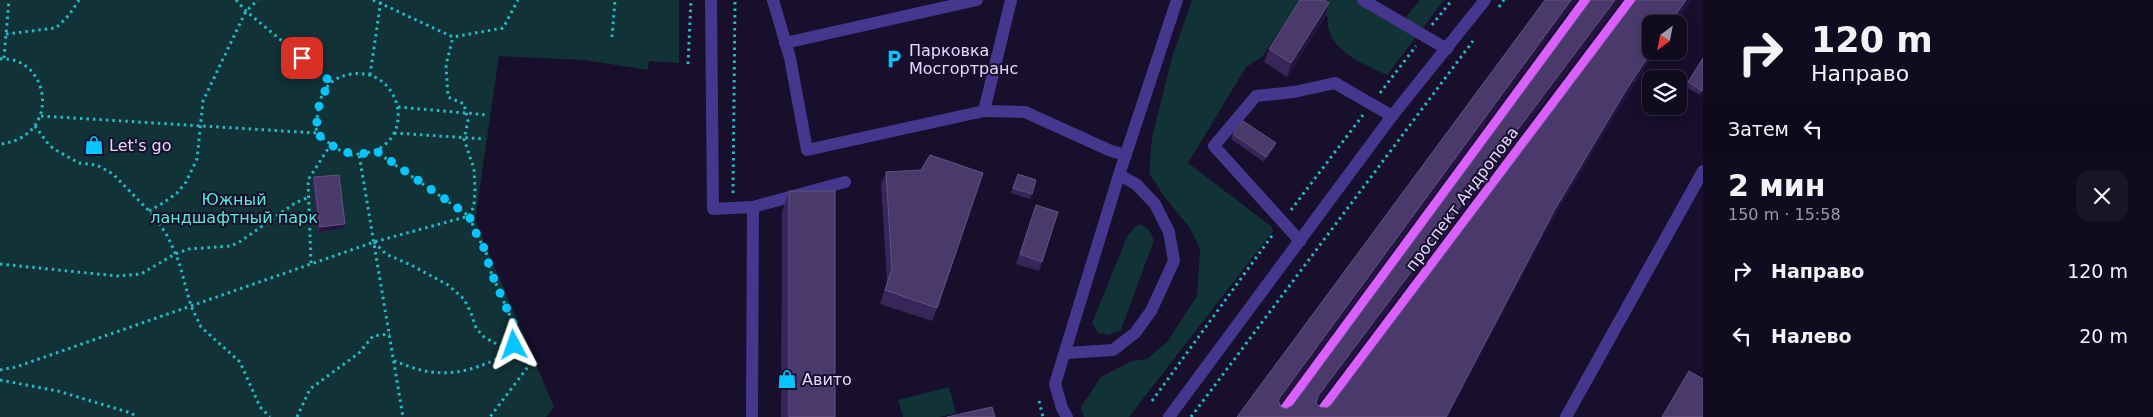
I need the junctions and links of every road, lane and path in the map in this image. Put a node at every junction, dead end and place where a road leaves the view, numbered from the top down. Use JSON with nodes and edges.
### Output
{"nodes":[{"id":1,"x":9,"y":0,"type":"edge"},
{"id":2,"x":79,"y":0,"type":"edge"},
{"id":3,"x":236,"y":0,"type":"edge"},
{"id":4,"x":258,"y":0,"type":"edge"},
{"id":5,"x":373,"y":0,"type":"edge"},
{"id":6,"x":518,"y":0,"type":"edge"},
{"id":7,"x":614,"y":0,"type":"edge"},
{"id":8,"x":691,"y":0,"type":"edge"},
{"id":9,"x":711,"y":0,"type":"edge"},
{"id":10,"x":735,"y":0,"type":"edge"},
{"id":11,"x":773,"y":0,"type":"edge"},
{"id":12,"x":977,"y":0,"type":"edge"},
{"id":13,"x":1011,"y":0,"type":"edge"},
{"id":14,"x":1177,"y":0,"type":"edge"},
{"id":15,"x":1363,"y":0,"type":"edge"},
{"id":16,"x":1452,"y":0,"type":"edge"},
{"id":17,"x":1485,"y":0,"type":"edge"},
{"id":18,"x":1504,"y":0,"type":"edge"},
{"id":19,"x":1587,"y":0,"type":"edge"},
{"id":20,"x":1632,"y":0,"type":"edge"},
{"id":21,"x":380,"y":2,"type":"edge"},
{"id":22,"x":1498,"y":8,"type":"dead end"},
{"id":23,"x":246,"y":11,"type":"junction"},
{"id":24,"x":6,"y":34,"type":"junction"},
{"id":25,"x":1424,"y":35,"type":"junction"},
{"id":26,"x":453,"y":37,"type":"junction"},
{"id":27,"x":612,"y":37,"type":"dead end"},
{"id":28,"x":1474,"y":40,"type":"dead end"},
{"id":29,"x":785,"y":43,"type":"junction"},
{"id":30,"x":1447,"y":49,"type":"junction"},
{"id":31,"x":2,"y":59,"type":"edge"},
{"id":32,"x":688,"y":64,"type":"dead end"},
{"id":33,"x":370,"y":75,"type":"junction"},
{"id":34,"x":331,"y":82,"type":"junction"},
{"id":35,"x":1372,"y":104,"type":"junction"},
{"id":36,"x":398,"y":107,"type":"junction"},
{"id":37,"x":984,"y":110,"type":"junction"},
{"id":38,"x":466,"y":112,"type":"junction"},
{"id":39,"x":488,"y":115,"type":"dead end"},
{"id":40,"x":41,"y":116,"type":"junction"},
{"id":41,"x":1392,"y":116,"type":"junction"},
{"id":42,"x":36,"y":126,"type":"junction"},
{"id":43,"x":202,"y":127,"type":"junction"},
{"id":44,"x":316,"y":133,"type":"junction"},
{"id":45,"x":394,"y":133,"type":"junction"},
{"id":46,"x":464,"y":139,"type":"junction"},
{"id":47,"x":485,"y":139,"type":"dead end"},
{"id":48,"x":0,"y":144,"type":"edge"},
{"id":49,"x":331,"y":144,"type":"junction"},
{"id":50,"x":375,"y":150,"type":"junction"},
{"id":51,"x":360,"y":154,"type":"junction"},
{"id":52,"x":1126,"y":155,"type":"junction"},
{"id":53,"x":1703,"y":171,"type":"edge"},
{"id":54,"x":1119,"y":175,"type":"junction"},
{"id":55,"x":845,"y":182,"type":"dead end"},
{"id":56,"x":309,"y":197,"type":"junction"},
{"id":57,"x":754,"y":207,"type":"junction"},
{"id":58,"x":733,"y":208,"type":"junction"},
{"id":59,"x":150,"y":211,"type":"junction"},
{"id":60,"x":469,"y":216,"type":"junction"},
{"id":61,"x":1283,"y":221,"type":"junction"},
{"id":62,"x":1300,"y":241,"type":"junction"},
{"id":63,"x":374,"y":242,"type":"junction"},
{"id":64,"x":175,"y":254,"type":"junction"},
{"id":65,"x":311,"y":263,"type":"junction"},
{"id":66,"x":0,"y":264,"type":"edge"},
{"id":67,"x":190,"y":306,"type":"junction"},
{"id":68,"x":390,"y":334,"type":"junction"},
{"id":69,"x":511,"y":352,"type":"junction"},
{"id":70,"x":1066,"y":353,"type":"junction"},
{"id":71,"x":394,"y":361,"type":"junction"},
{"id":72,"x":0,"y":370,"type":"edge"},
{"id":73,"x":0,"y":380,"type":"edge"},
{"id":74,"x":1039,"y":401,"type":"dead end"},
{"id":75,"x":1152,"y":401,"type":"dead end"},
{"id":76,"x":137,"y":417,"type":"edge"},
{"id":77,"x":270,"y":417,"type":"edge"},
{"id":78,"x":298,"y":417,"type":"edge"},
{"id":79,"x":403,"y":417,"type":"edge"},
{"id":80,"x":490,"y":417,"type":"edge"},
{"id":81,"x":752,"y":417,"type":"edge"},
{"id":82,"x":1043,"y":417,"type":"edge"},
{"id":83,"x":1067,"y":417,"type":"edge"},
{"id":84,"x":1169,"y":417,"type":"edge"},
{"id":85,"x":1191,"y":417,"type":"edge"},
{"id":86,"x":1280,"y":417,"type":"edge"},
{"id":87,"x":1318,"y":417,"type":"edge"},
{"id":88,"x":1566,"y":417,"type":"edge"}],
"edges":[{"from":1,"to":24,"type":"path"},
{"from":2,"to":24,"type":"path"},
{"from":3,"to":23,"type":"path"},
{"from":4,"to":23,"type":"path"},
{"from":5,"to":21,"type":"path"},
{"from":6,"to":26,"type":"path"},
{"from":7,"to":27,"type":"path"},
{"from":8,"to":32,"type":"path"},
{"from":9,"to":58,"type":"street"},
{"from":10,"to":58,"type":"path"},
{"from":11,"to":29,"type":"street"},
{"from":12,"to":29,"type":"street"},
{"from":13,"to":37,"type":"street"},
{"from":14,"to":52,"type":"street"},
{"from":15,"to":25,"type":"street"},
{"from":16,"to":25,"type":"path"},
{"from":17,"to":30,"type":"street"},
{"from":18,"to":22,"type":"path"},
{"from":19,"to":86,"type":"main road","name":"проспект Андропова"},
{"from":20,"to":87,"type":"main road","name":"проспект Андропова"},
{"from":21,"to":26,"type":"path"},
{"from":21,"to":33,"type":"path"},
{"from":23,"to":34,"type":"path"},
{"from":23,"to":43,"type":"path"},
{"from":24,"to":31,"type":"path"},
{"from":25,"to":30,"type":"street"},
{"from":25,"to":35,"type":"path"},
{"from":26,"to":38,"type":"path"},
{"from":28,"to":85,"type":"path"},
{"from":29,"to":37,"type":"street"},
{"from":30,"to":41,"type":"street"},
{"from":31,"to":40,"type":"path"},
{"from":33,"to":34,"type":"path"},
{"from":33,"to":36,"type":"path"},
{"from":34,"to":44,"type":"path"},
{"from":35,"to":41,"type":"street"},
{"from":35,"to":61,"type":"path"},
{"from":35,"to":61,"type":"street"},
{"from":36,"to":38,"type":"path"},
{"from":36,"to":45,"type":"path"},
{"from":37,"to":52,"type":"street"},
{"from":38,"to":39,"type":"path"},
{"from":38,"to":46,"type":"path"},
{"from":40,"to":42,"type":"path"},
{"from":40,"to":43,"type":"path"},
{"from":41,"to":62,"type":"street"},
{"from":42,"to":48,"type":"path"},
{"from":42,"to":59,"type":"path"},
{"from":43,"to":44,"type":"path"},
{"from":43,"to":59,"type":"path"},
{"from":44,"to":49,"type":"path"},
{"from":45,"to":46,"type":"path"},
{"from":45,"to":50,"type":"path"},
{"from":46,"to":47,"type":"path"},
{"from":46,"to":60,"type":"path"},
{"from":49,"to":51,"type":"path"},
{"from":49,"to":56,"type":"path"},
{"from":50,"to":51,"type":"path"},
{"from":50,"to":60,"type":"path"},
{"from":51,"to":63,"type":"path"},
{"from":52,"to":54,"type":"street"},
{"from":53,"to":88,"type":"street"},
{"from":54,"to":70,"type":"street"},
{"from":54,"to":70,"type":"street"},
{"from":55,"to":57,"type":"street"},
{"from":56,"to":64,"type":"path"},
{"from":56,"to":65,"type":"path"},
{"from":57,"to":58,"type":"street"},
{"from":57,"to":81,"type":"street"},
{"from":59,"to":64,"type":"path"},
{"from":60,"to":63,"type":"path"},
{"from":60,"to":69,"type":"path"},
{"from":61,"to":62,"type":"street"},
{"from":61,"to":75,"type":"path"},
{"from":62,"to":84,"type":"street"},
{"from":63,"to":65,"type":"path"},
{"from":63,"to":68,"type":"path"},
{"from":63,"to":69,"type":"path"},
{"from":64,"to":66,"type":"path"},
{"from":64,"to":67,"type":"path"},
{"from":65,"to":67,"type":"path"},
{"from":67,"to":72,"type":"path"},
{"from":67,"to":77,"type":"path"},
{"from":68,"to":71,"type":"path"},
{"from":68,"to":78,"type":"path"},
{"from":69,"to":71,"type":"path"},
{"from":69,"to":80,"type":"path"},
{"from":70,"to":83,"type":"street"},
{"from":71,"to":79,"type":"path"},
{"from":73,"to":76,"type":"path"},
{"from":74,"to":82,"type":"path"}]}
